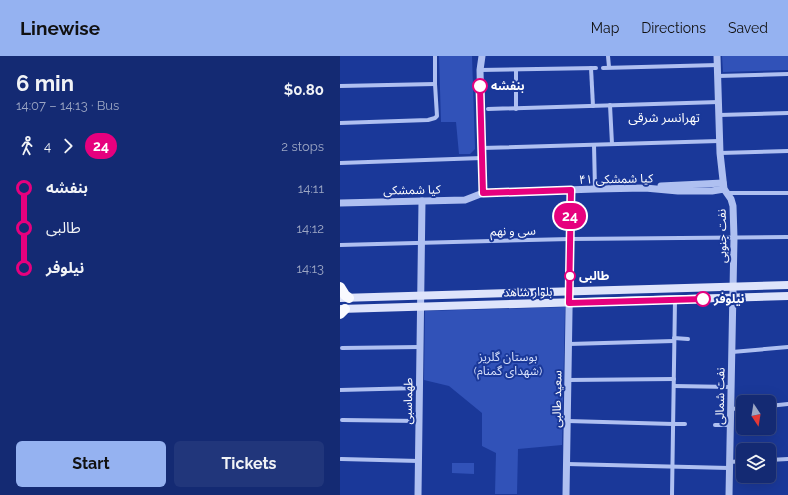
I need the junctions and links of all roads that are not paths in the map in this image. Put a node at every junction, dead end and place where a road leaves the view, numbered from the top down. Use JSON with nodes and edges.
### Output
{"nodes":[{"id":1,"x":435,"y":56,"type":"edge"},
{"id":2,"x":477,"y":56,"type":"edge"},
{"id":3,"x":482,"y":56,"type":"edge"},
{"id":4,"x":608,"y":56,"type":"edge"},
{"id":5,"x":717,"y":56,"type":"edge"},
{"id":6,"x":718,"y":65,"type":"junction"},
{"id":7,"x":609,"y":67,"type":"junction"},
{"id":8,"x":591,"y":68,"type":"junction"},
{"id":9,"x":596,"y":68,"type":"dead end"},
{"id":10,"x":603,"y":68,"type":"dead end"},
{"id":11,"x":480,"y":70,"type":"junction"},
{"id":12,"x":516,"y":70,"type":"junction"},
{"id":13,"x":788,"y":74,"type":"edge"},
{"id":14,"x":718,"y":76,"type":"junction"},
{"id":15,"x":435,"y":84,"type":"junction"},
{"id":16,"x":340,"y":86,"type":"edge"},
{"id":17,"x":718,"y":102,"type":"junction"},
{"id":18,"x":610,"y":105,"type":"junction"},
{"id":19,"x":593,"y":106,"type":"junction"},
{"id":20,"x":516,"y":108,"type":"junction"},
{"id":21,"x":488,"y":109,"type":"dead end"},
{"id":22,"x":788,"y":113,"type":"edge"},
{"id":23,"x":719,"y":115,"type":"junction"},
{"id":24,"x":340,"y":123,"type":"edge"},
{"id":25,"x":719,"y":141,"type":"junction"},
{"id":26,"x":612,"y":144,"type":"junction"},
{"id":27,"x":594,"y":145,"type":"junction"},
{"id":28,"x":482,"y":148,"type":"junction"},
{"id":29,"x":788,"y":151,"type":"edge"},
{"id":30,"x":720,"y":153,"type":"junction"},
{"id":31,"x":482,"y":158,"type":"junction"},
{"id":32,"x":340,"y":163,"type":"edge"},
{"id":33,"x":725,"y":188,"type":"junction"},
{"id":34,"x":595,"y":189,"type":"junction"},
{"id":35,"x":571,"y":190,"type":"junction"},
{"id":36,"x":483,"y":193,"type":"junction"},
{"id":37,"x":788,"y":193,"type":"edge"},
{"id":38,"x":422,"y":201,"type":"junction"},
{"id":39,"x":340,"y":203,"type":"edge"},
{"id":40,"x":788,"y":237,"type":"edge"},
{"id":41,"x":734,"y":238,"type":"junction"},
{"id":42,"x":570,"y":239,"type":"junction"},
{"id":43,"x":421,"y":243,"type":"junction"},
{"id":44,"x":340,"y":245,"type":"edge"},
{"id":45,"x":788,"y":285,"type":"edge"},
{"id":46,"x":734,"y":286,"type":"junction"},
{"id":47,"x":340,"y":287,"type":"edge"},
{"id":48,"x":570,"y":292,"type":"junction"},
{"id":49,"x":420,"y":296,"type":"junction"},
{"id":50,"x":788,"y":296,"type":"edge"},
{"id":51,"x":345,"y":298,"type":"edge"},
{"id":52,"x":733,"y":298,"type":"junction"},
{"id":53,"x":675,"y":300,"type":"junction"},
{"id":54,"x":569,"y":303,"type":"junction"},
{"id":55,"x":420,"y":307,"type":"junction"},
{"id":56,"x":342,"y":311,"type":"edge"},
{"id":57,"x":688,"y":339,"type":"dead end"},
{"id":58,"x":674,"y":340,"type":"junction"},
{"id":59,"x":569,"y":344,"type":"junction"},
{"id":60,"x":788,"y":347,"type":"edge"},
{"id":61,"x":342,"y":348,"type":"dead end"},
{"id":62,"x":420,"y":348,"type":"junction"},
{"id":63,"x":732,"y":352,"type":"junction"},
{"id":64,"x":674,"y":379,"type":"junction"},
{"id":65,"x":568,"y":380,"type":"junction"},
{"id":66,"x":674,"y":386,"type":"junction"},
{"id":67,"x":731,"y":387,"type":"junction"},
{"id":68,"x":419,"y":388,"type":"junction"},
{"id":69,"x":340,"y":390,"type":"edge"},
{"id":70,"x":788,"y":404,"type":"edge"},
{"id":71,"x":776,"y":405,"type":"edge"},
{"id":72,"x":731,"y":409,"type":"junction"},
{"id":73,"x":736,"y":409,"type":"edge"},
{"id":74,"x":342,"y":420,"type":"dead end"},
{"id":75,"x":419,"y":421,"type":"junction"},
{"id":76,"x":568,"y":421,"type":"junction"},
{"id":77,"x":673,"y":424,"type":"junction"},
{"id":78,"x":685,"y":424,"type":"dead end"},
{"id":79,"x":715,"y":425,"type":"dead end"},
{"id":80,"x":730,"y":425,"type":"junction"},
{"id":81,"x":341,"y":459,"type":"edge"},
{"id":82,"x":788,"y":459,"type":"edge"},
{"id":83,"x":776,"y":460,"type":"edge"},
{"id":84,"x":419,"y":461,"type":"junction"},
{"id":85,"x":736,"y":463,"type":"edge"},
{"id":86,"x":567,"y":464,"type":"junction"},
{"id":87,"x":729,"y":465,"type":"junction"},
{"id":88,"x":672,"y":467,"type":"junction"},
{"id":89,"x":418,"y":495,"type":"edge"},
{"id":90,"x":566,"y":495,"type":"edge"},
{"id":91,"x":672,"y":495,"type":"edge"},
{"id":92,"x":729,"y":495,"type":"edge"}],
"edges":[{"from":1,"to":15,"type":"street"},
{"from":2,"to":11,"type":"street"},
{"from":3,"to":11,"type":"street"},
{"from":4,"to":7,"type":"street"},
{"from":5,"to":6,"type":"street","name":"نفت جنوبی"},
{"from":6,"to":7,"type":"street"},
{"from":6,"to":14,"type":"street","name":"نفت جنوبی"},
{"from":7,"to":10,"type":"street"},
{"from":8,"to":9,"type":"street"},
{"from":8,"to":12,"type":"street"},
{"from":8,"to":19,"type":"street"},
{"from":11,"to":12,"type":"street"},
{"from":11,"to":28,"type":"street"},
{"from":12,"to":20,"type":"street"},
{"from":13,"to":14,"type":"street"},
{"from":14,"to":17,"type":"street","name":"نفت جنوبی"},
{"from":15,"to":16,"type":"street"},
{"from":15,"to":24,"type":"street"},
{"from":17,"to":18,"type":"street"},
{"from":17,"to":23,"type":"street","name":"نفت جنوبی"},
{"from":18,"to":19,"type":"street"},
{"from":18,"to":26,"type":"street"},
{"from":19,"to":20,"type":"street"},
{"from":20,"to":21,"type":"street"},
{"from":22,"to":23,"type":"street"},
{"from":23,"to":25,"type":"street","name":"نفت جنوبی"},
{"from":25,"to":26,"type":"street"},
{"from":25,"to":30,"type":"street","name":"نفت جنوبی"},
{"from":26,"to":27,"type":"street"},
{"from":27,"to":28,"type":"street"},
{"from":27,"to":34,"type":"street"},
{"from":28,"to":31,"type":"street"},
{"from":29,"to":30,"type":"street"},
{"from":30,"to":33,"type":"street","name":"نفت جنوبی"},
{"from":31,"to":32,"type":"street"},
{"from":31,"to":36,"type":"street"},
{"from":33,"to":34,"type":"street","name":"۴۱ کیا شمشکی"},
{"from":33,"to":37,"type":"street"},
{"from":33,"to":41,"type":"street","name":"نفت جنوبی"},
{"from":34,"to":35,"type":"street","name":"۴۱ کیا شمشکی"},
{"from":35,"to":36,"type":"street","name":"۴۱ کیا شمشکی"},
{"from":35,"to":42,"type":"street"},
{"from":36,"to":38,"type":"street","name":"کیا شمشکی"},
{"from":38,"to":39,"type":"street","name":"کیا شمشکی"},
{"from":38,"to":43,"type":"street"},
{"from":40,"to":41,"type":"street","name":"سی و نهم"},
{"from":41,"to":42,"type":"street","name":"سی و نهم"},
{"from":41,"to":46,"type":"street","name":"نفت جنوبی"},
{"from":42,"to":43,"type":"street","name":"سی و نهم"},
{"from":42,"to":48,"type":"street"},
{"from":43,"to":44,"type":"street","name":"سی و نهم"},
{"from":43,"to":49,"type":"street"},
{"from":45,"to":46,"type":"main road","name":"بلوار شاهد"},
{"from":46,"to":48,"type":"main road","name":"بلوار شاهد"},
{"from":46,"to":52,"type":"street","name":"نفت جنوبی"},
{"from":47,"to":51,"type":"main road"},
{"from":48,"to":49,"type":"main road","name":"بلوار شاهد"},
{"from":48,"to":54,"type":"street","name":"سعید طالبی"},
{"from":49,"to":51,"type":"main road","name":"بلوار شاهد"},
{"from":49,"to":55,"type":"street","name":"طهماسبی"},
{"from":50,"to":52,"type":"main road","name":"بلوار شاهد"},
{"from":52,"to":53,"type":"main road","name":"بلوار شاهد"},
{"from":52,"to":63,"type":"street","name":"نفت شمالی"},
{"from":53,"to":54,"type":"main road","name":"بلوار شاهد"},
{"from":53,"to":58,"type":"street"},
{"from":54,"to":55,"type":"main road","name":"بلوار شاهد"},
{"from":54,"to":59,"type":"street","name":"سعید طالبی"},
{"from":55,"to":56,"type":"main road","name":"بلوار شاهد"},
{"from":55,"to":62,"type":"street","name":"طهماسبی"},
{"from":57,"to":58,"type":"street"},
{"from":58,"to":59,"type":"street"},
{"from":58,"to":64,"type":"street"},
{"from":59,"to":65,"type":"street","name":"سعید طالبی"},
{"from":60,"to":63,"type":"street"},
{"from":61,"to":62,"type":"street"},
{"from":62,"to":68,"type":"street","name":"طهماسبی"},
{"from":63,"to":67,"type":"street","name":"نفت شمالی"},
{"from":64,"to":65,"type":"street"},
{"from":64,"to":66,"type":"street"},
{"from":65,"to":76,"type":"street","name":"سعید طالبی"},
{"from":66,"to":67,"type":"street"},
{"from":66,"to":77,"type":"street"},
{"from":67,"to":72,"type":"street","name":"نفت شمالی"},
{"from":68,"to":69,"type":"street"},
{"from":68,"to":75,"type":"street","name":"طهماسبی"},
{"from":70,"to":71,"type":"street"},
{"from":72,"to":73,"type":"street"},
{"from":72,"to":80,"type":"street","name":"نفت شمالی"},
{"from":74,"to":75,"type":"street"},
{"from":75,"to":84,"type":"street","name":"طهماسبی"},
{"from":76,"to":77,"type":"street"},
{"from":76,"to":86,"type":"street","name":"سعید طالبی"},
{"from":77,"to":78,"type":"street"},
{"from":77,"to":88,"type":"street"},
{"from":79,"to":80,"type":"street"},
{"from":80,"to":87,"type":"street","name":"نفت شمالی"},
{"from":81,"to":84,"type":"street"},
{"from":82,"to":83,"type":"street"},
{"from":84,"to":89,"type":"street","name":"طهماسبی"},
{"from":85,"to":87,"type":"street"},
{"from":86,"to":88,"type":"street"},
{"from":86,"to":90,"type":"street","name":"سعید طالبی"},
{"from":87,"to":88,"type":"street"},
{"from":87,"to":92,"type":"street","name":"نفت شمالی"},
{"from":88,"to":91,"type":"street"}]}
